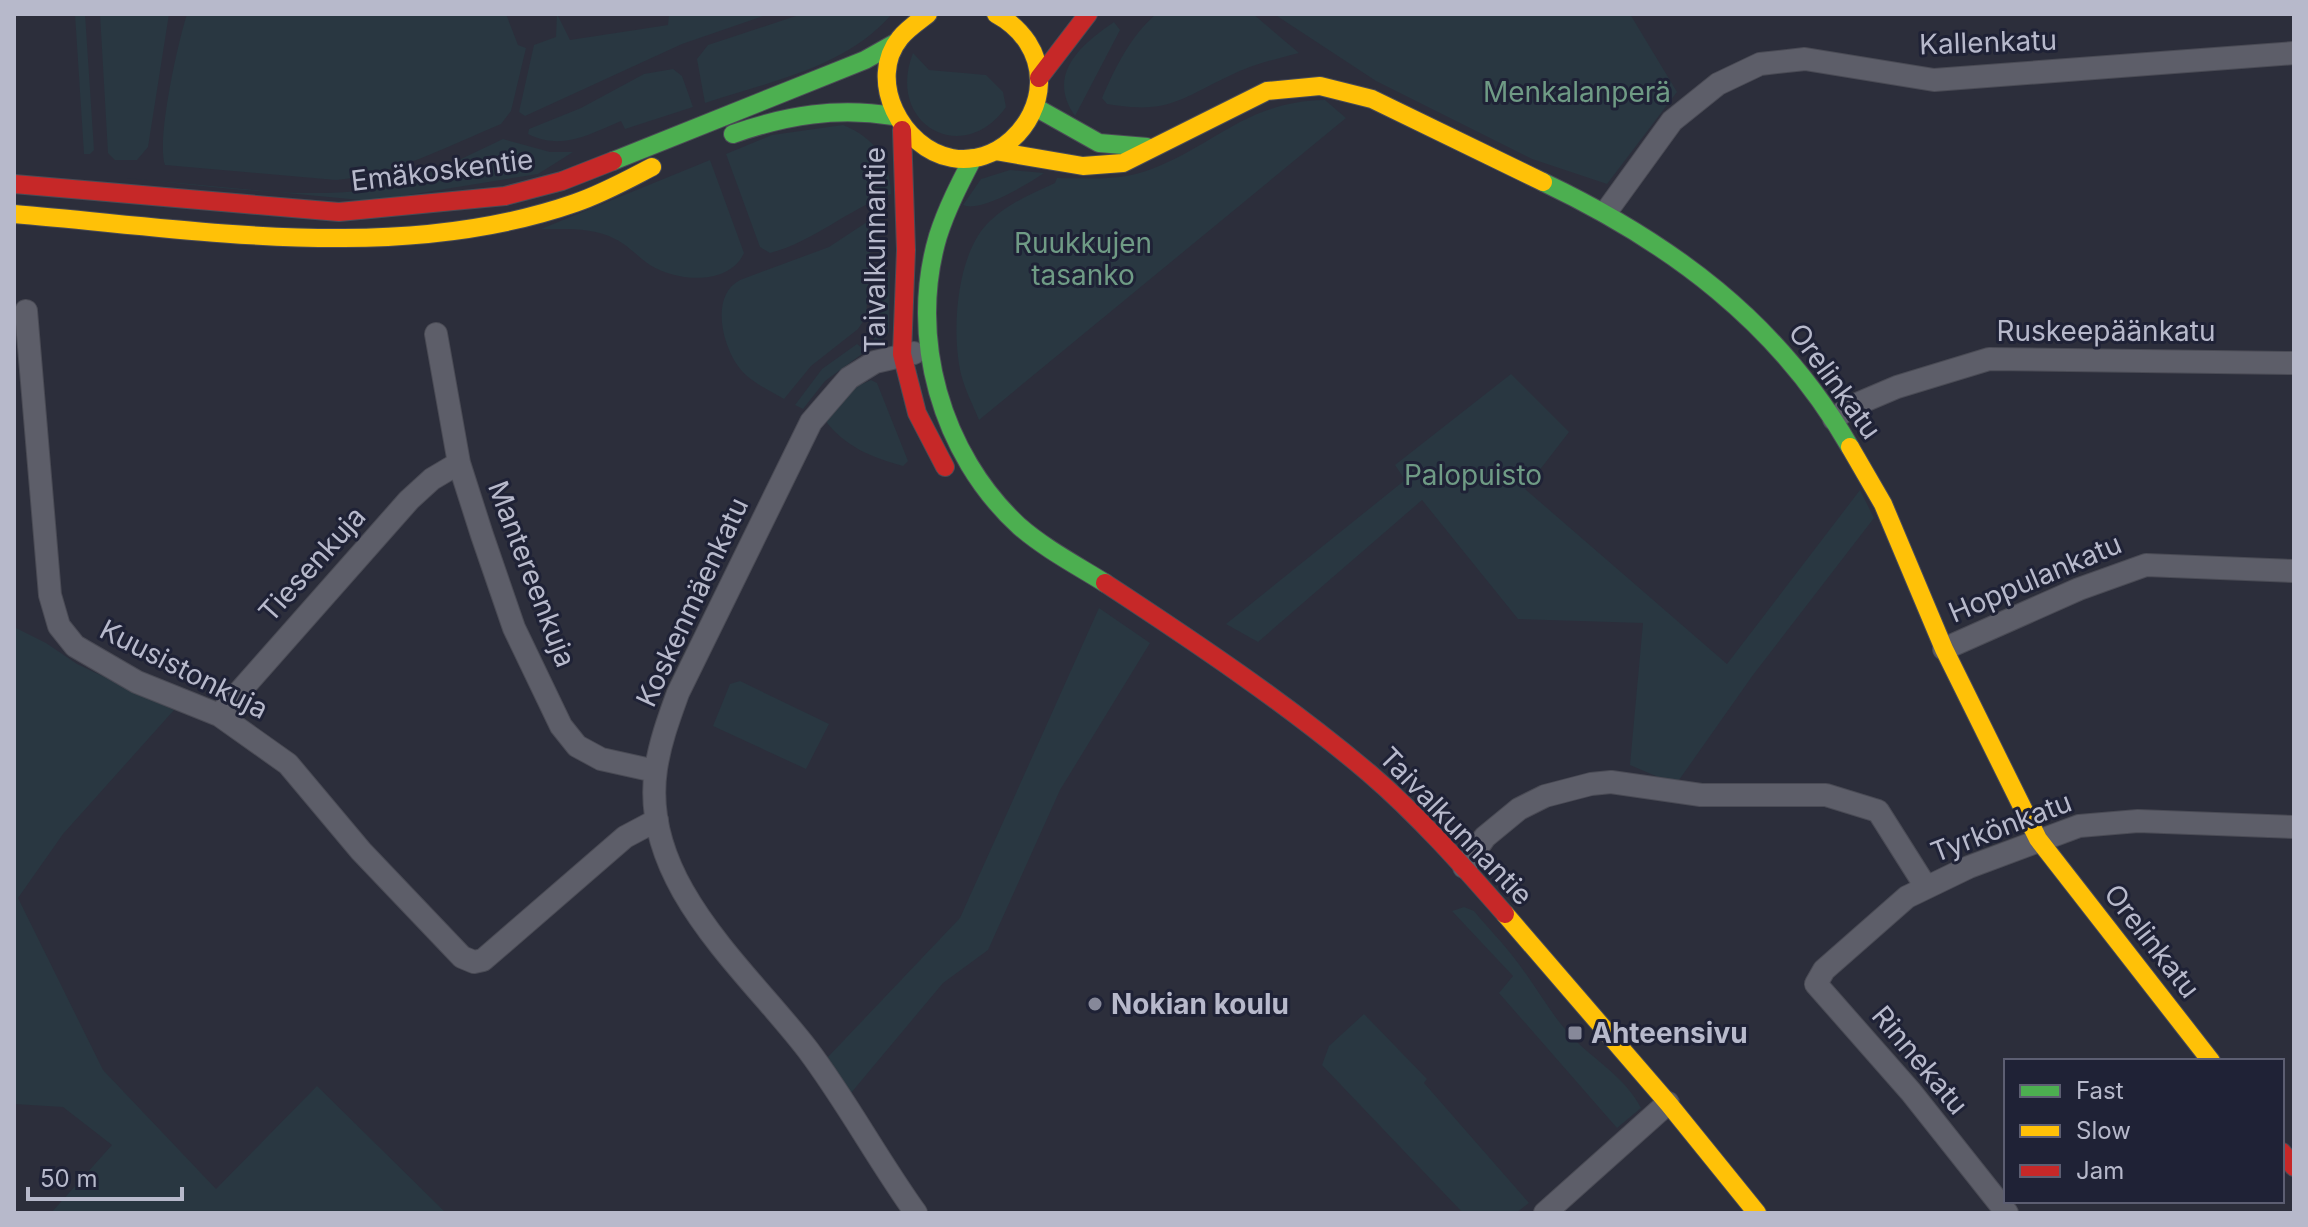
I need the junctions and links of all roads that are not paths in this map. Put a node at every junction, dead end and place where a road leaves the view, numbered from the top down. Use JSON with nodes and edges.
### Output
{"nodes":[{"id":1,"x":928,"y":14,"type":"edge"},
{"id":2,"x":996,"y":14,"type":"edge"},
{"id":3,"x":1088,"y":14,"type":"edge"},
{"id":4,"x":897,"y":42,"type":"junction"},
{"id":5,"x":2294,"y":53,"type":"edge"},
{"id":6,"x":1039,"y":78,"type":"junction"},
{"id":7,"x":1035,"y":107,"type":"junction"},
{"id":8,"x":898,"y":123,"type":"junction"},
{"id":9,"x":1150,"y":148,"type":"junction"},
{"id":10,"x":995,"y":151,"type":"junction"},
{"id":11,"x":973,"y":158,"type":"junction"},
{"id":12,"x":14,"y":184,"type":"edge"},
{"id":13,"x":1606,"y":212,"type":"junction"},
{"id":14,"x":14,"y":214,"type":"edge"},
{"id":15,"x":26,"y":311,"type":"dead end"},
{"id":16,"x":436,"y":334,"type":"dead end"},
{"id":17,"x":927,"y":351,"type":"junction"},
{"id":18,"x":902,"y":354,"type":"junction"},
{"id":19,"x":2294,"y":363,"type":"edge"},
{"id":20,"x":1834,"y":419,"type":"junction"},
{"id":21,"x":459,"y":463,"type":"junction"},
{"id":22,"x":1011,"y":520,"type":"junction"},
{"id":23,"x":2294,"y":571,"type":"edge"},
{"id":24,"x":1944,"y":649,"type":"junction"},
{"id":25,"x":219,"y":715,"type":"junction"},
{"id":26,"x":655,"y":771,"type":"junction"},
{"id":27,"x":657,"y":820,"type":"junction"},
{"id":28,"x":2294,"y":827,"type":"edge"},
{"id":29,"x":2038,"y":839,"type":"junction"},
{"id":30,"x":1464,"y":867,"type":"junction"},
{"id":31,"x":1926,"y":887,"type":"junction"},
{"id":32,"x":1816,"y":984,"type":"joint"},
{"id":33,"x":2209,"y":1059,"type":"edge"},
{"id":34,"x":1668,"y":1103,"type":"junction"},
{"id":35,"x":916,"y":1213,"type":"edge"},
{"id":36,"x":1545,"y":1213,"type":"edge"},
{"id":37,"x":1757,"y":1213,"type":"edge"},
{"id":38,"x":2007,"y":1213,"type":"edge"}],
"edges":[{"from":1,"to":4,"type":"main road","name":"Emäkoskentie"},
{"from":2,"to":6,"type":"main road"},
{"from":3,"to":6,"type":"main road"},
{"from":4,"to":8,"type":"main road","name":"Taivalkunnantie"},
{"from":4,"to":12,"type":"main road","name":"Emäkoskentie"},
{"from":5,"to":13,"type":"street","name":"Kallenkatu"},
{"from":6,"to":7,"type":"main road"},
{"from":7,"to":9,"type":"main road"},
{"from":7,"to":10,"type":"main road"},
{"from":8,"to":11,"type":"main road"},
{"from":8,"to":14,"type":"main road","name":"Emäkoskentie"},
{"from":8,"to":18,"type":"main road","name":"Taivalkunnantie"},
{"from":9,"to":10,"type":"main road","name":"Orelinkatu"},
{"from":9,"to":13,"type":"main road","name":"Orelinkatu"},
{"from":10,"to":11,"type":"main road"},
{"from":11,"to":17,"type":"main road","name":"Taivalkunnantie"},
{"from":13,"to":20,"type":"main road","name":"Orelinkatu"},
{"from":15,"to":25,"type":"street","name":"Kuusistonkuja"},
{"from":16,"to":21,"type":"street","name":"Mantereenkuja"},
{"from":17,"to":18,"type":"street","name":"Koskenmäenkatu"},
{"from":17,"to":22,"type":"main road","name":"Taivalkunnantie"},
{"from":18,"to":22,"type":"main road","name":"Taivalkunnantie"},
{"from":18,"to":26,"type":"street","name":"Koskenmäenkatu"},
{"from":19,"to":20,"type":"street","name":"Ruskeepäänkatu"},
{"from":20,"to":24,"type":"main road","name":"Orelinkatu"},
{"from":21,"to":25,"type":"street","name":"Tiesenkuja"},
{"from":21,"to":26,"type":"street","name":"Mantereenkuja"},
{"from":22,"to":30,"type":"main road","name":"Taivalkunnantie"},
{"from":23,"to":24,"type":"street","name":"Hoppulankatu"},
{"from":24,"to":29,"type":"main road","name":"Orelinkatu"},
{"from":25,"to":27,"type":"street","name":"Kuusistonkuja"},
{"from":26,"to":27,"type":"street","name":"Koskenmäenkatu"},
{"from":27,"to":35,"type":"street","name":"Koskenmäenkatu"},
{"from":28,"to":29,"type":"street","name":"Tyrkönkatu"},
{"from":29,"to":31,"type":"street","name":"Tyrkönkatu"},
{"from":29,"to":33,"type":"main road","name":"Orelinkatu"},
{"from":30,"to":31,"type":"street"},
{"from":30,"to":34,"type":"main road","name":"Taivalkunnantie"},
{"from":31,"to":32,"type":"street","name":"Tyrkönkatu"},
{"from":32,"to":38,"type":"street","name":"Rinnekatu"},
{"from":34,"to":36,"type":"street"},
{"from":34,"to":37,"type":"main road","name":"Taivalkunnantie"}]}
